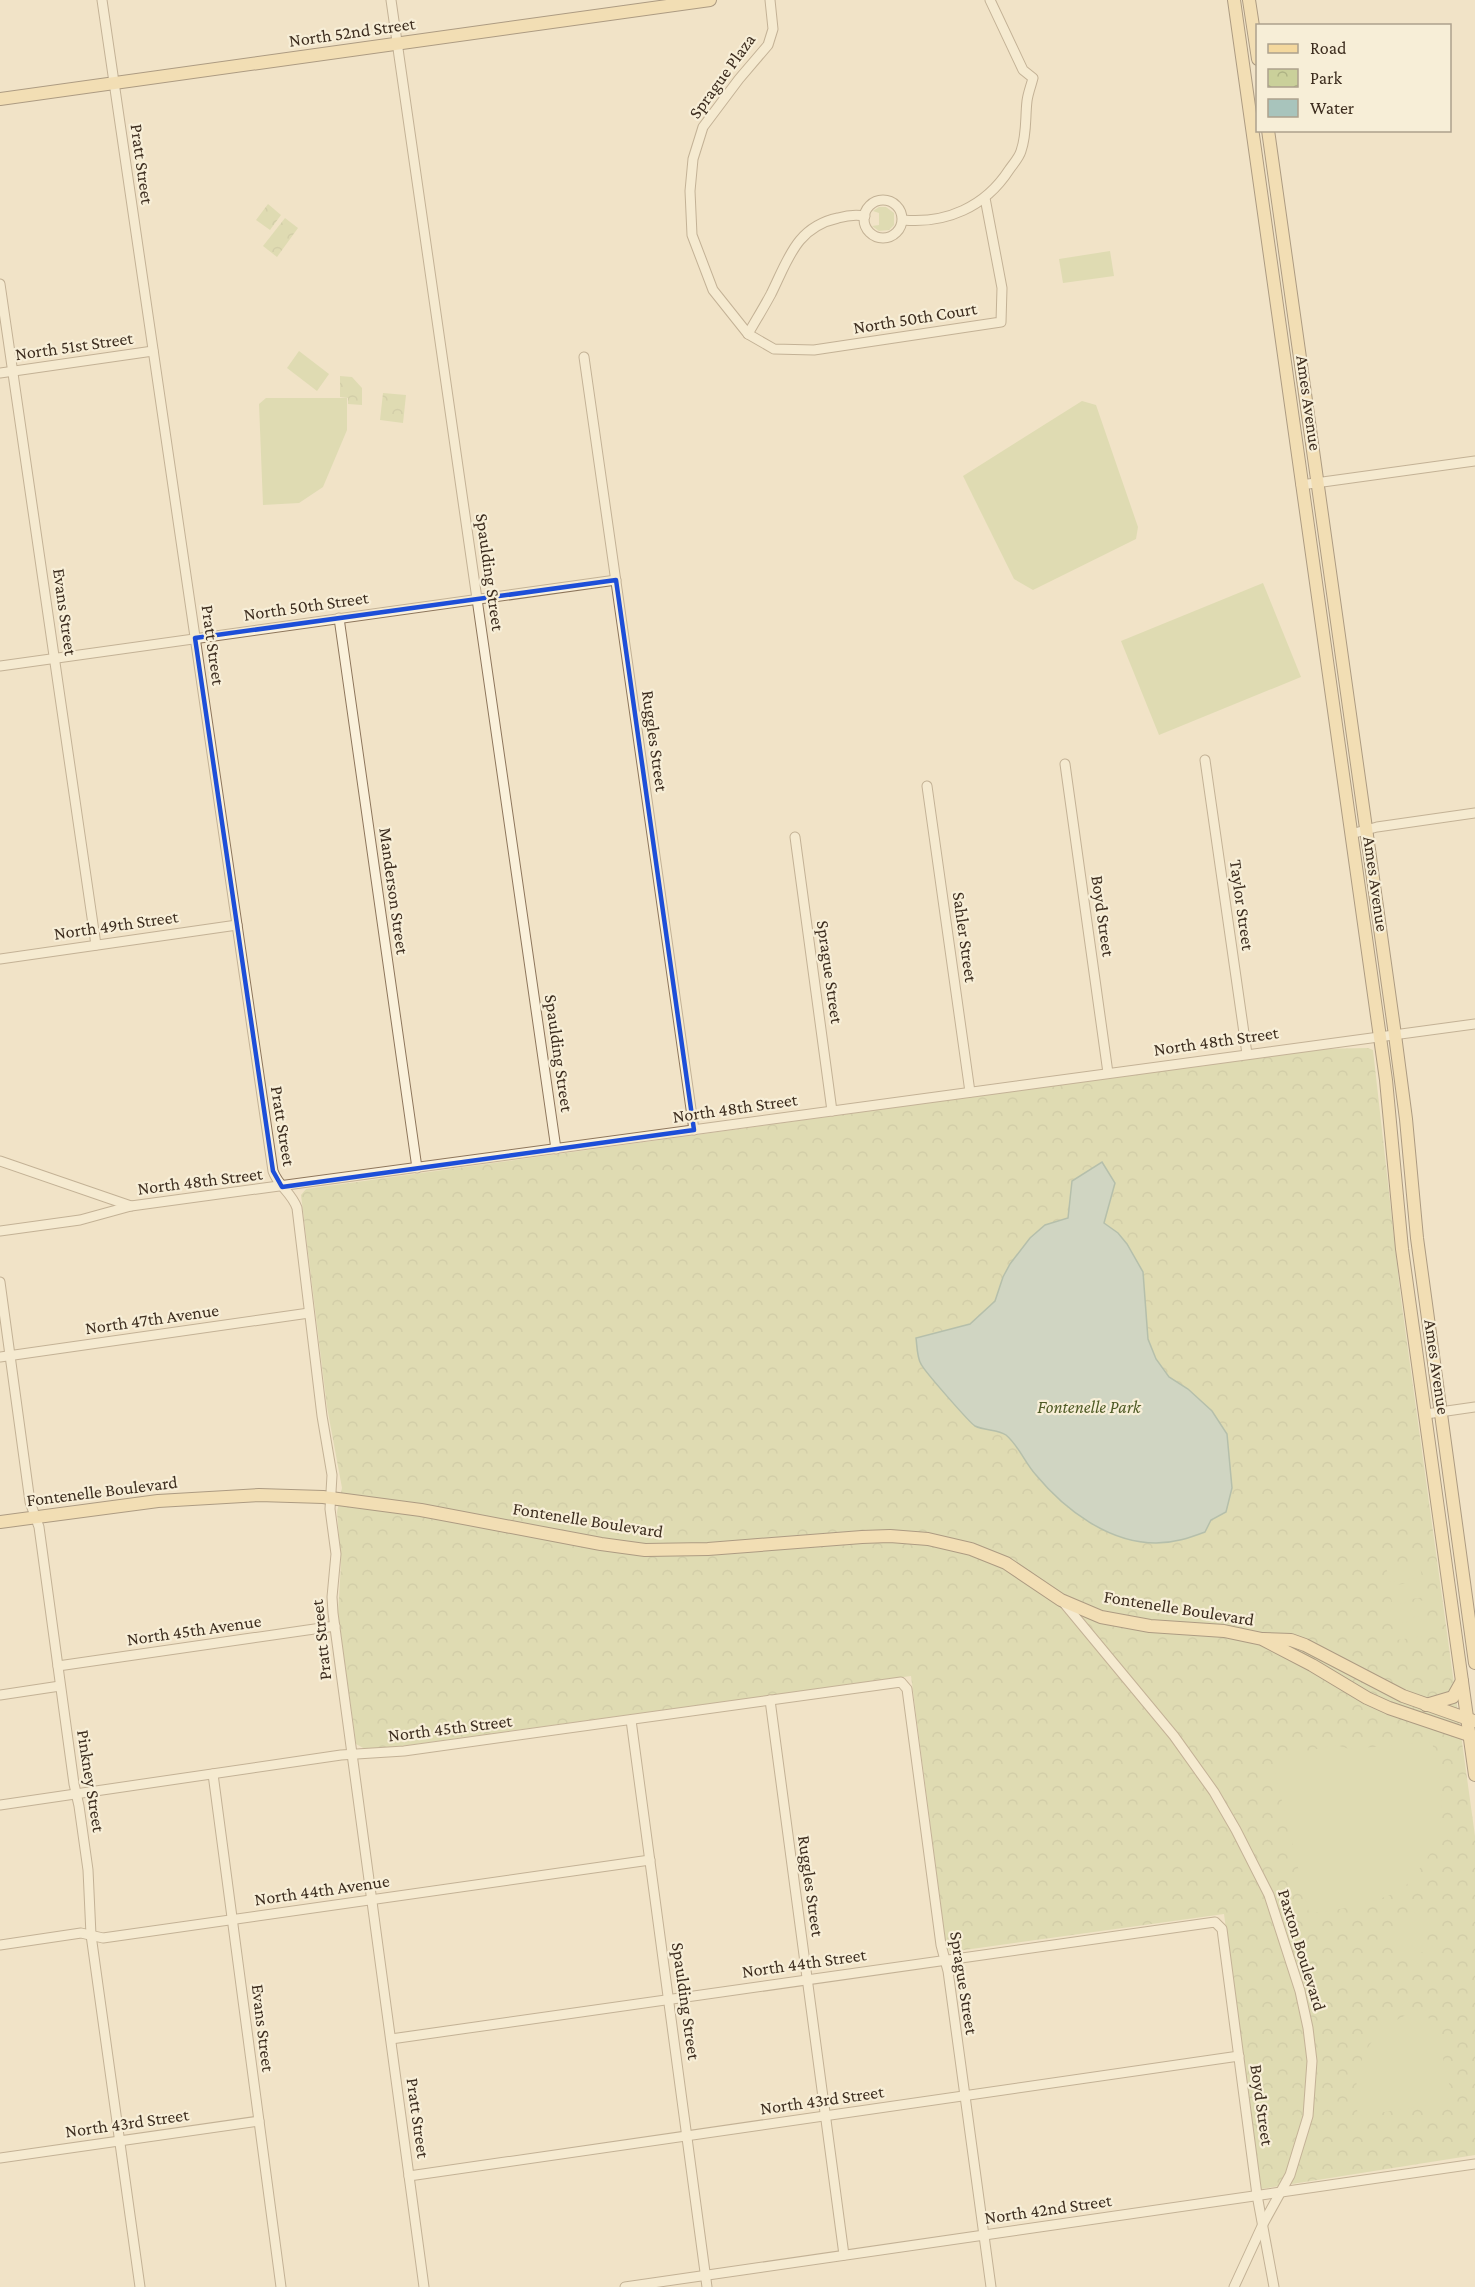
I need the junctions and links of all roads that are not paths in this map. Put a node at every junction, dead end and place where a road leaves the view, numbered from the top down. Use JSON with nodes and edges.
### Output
{"nodes":[{"id":1,"x":102,"y":0,"type":"edge"},
{"id":2,"x":391,"y":0,"type":"edge"},
{"id":3,"x":710,"y":0,"type":"edge"},
{"id":4,"x":770,"y":0,"type":"edge"},
{"id":5,"x":990,"y":0,"type":"edge"},
{"id":6,"x":1234,"y":0,"type":"edge"},
{"id":7,"x":1249,"y":0,"type":"edge"},
{"id":8,"x":670,"y":3,"type":"edge"},
{"id":9,"x":398,"y":44,"type":"junction"},
{"id":10,"x":1256,"y":52,"type":"edge"},
{"id":11,"x":114,"y":83,"type":"junction"},
{"id":12,"x":0,"y":99,"type":"edge"},
{"id":13,"x":1268,"y":132,"type":"edge"},
{"id":14,"x":985,"y":198,"type":"junction"},
{"id":15,"x":865,"y":216,"type":"junction"},
{"id":16,"x":903,"y":220,"type":"junction"},
{"id":17,"x":0,"y":284,"type":"edge"},
{"id":18,"x":748,"y":334,"type":"junction"},
{"id":19,"x":153,"y":351,"type":"junction"},
{"id":20,"x":584,"y":357,"type":"dead end"},
{"id":21,"x":13,"y":371,"type":"junction"},
{"id":22,"x":0,"y":373,"type":"edge"},
{"id":23,"x":1475,"y":461,"type":"edge"},
{"id":24,"x":1317,"y":483,"type":"junction"},
{"id":25,"x":1301,"y":485,"type":"junction"},
{"id":26,"x":616,"y":580,"type":"junction"},
{"id":27,"x":478,"y":599,"type":"junction"},
{"id":28,"x":339,"y":618,"type":"junction"},
{"id":29,"x":195,"y":638,"type":"junction"},
{"id":30,"x":55,"y":658,"type":"junction"},
{"id":31,"x":0,"y":666,"type":"edge"},
{"id":32,"x":1205,"y":760,"type":"dead end"},
{"id":33,"x":1065,"y":764,"type":"dead end"},
{"id":34,"x":927,"y":786,"type":"dead end"},
{"id":35,"x":1475,"y":813,"type":"edge"},
{"id":36,"x":1366,"y":830,"type":"junction"},
{"id":37,"x":1351,"y":834,"type":"junction"},
{"id":38,"x":795,"y":837,"type":"dead end"},
{"id":39,"x":237,"y":925,"type":"junction"},
{"id":40,"x":96,"y":945,"type":"junction"},
{"id":41,"x":0,"y":959,"type":"edge"},
{"id":42,"x":1475,"y":1024,"type":"edge"},
{"id":43,"x":1395,"y":1035,"type":"junction"},
{"id":44,"x":1380,"y":1037,"type":"junction"},
{"id":45,"x":1247,"y":1054,"type":"junction"},
{"id":46,"x":1108,"y":1073,"type":"junction"},
{"id":47,"x":970,"y":1092,"type":"junction"},
{"id":48,"x":832,"y":1111,"type":"junction"},
{"id":49,"x":694,"y":1130,"type":"junction"},
{"id":50,"x":556,"y":1149,"type":"junction"},
{"id":51,"x":0,"y":1161,"type":"edge"},
{"id":52,"x":417,"y":1168,"type":"junction"},
{"id":53,"x":282,"y":1187,"type":"junction"},
{"id":54,"x":131,"y":1206,"type":"junction"},
{"id":55,"x":0,"y":1231,"type":"edge"},
{"id":56,"x":0,"y":1282,"type":"edge"},
{"id":57,"x":309,"y":1313,"type":"junction"},
{"id":58,"x":5,"y":1357,"type":"edge"},
{"id":59,"x":1475,"y":1407,"type":"edge"},
{"id":60,"x":1441,"y":1412,"type":"junction"},
{"id":61,"x":1426,"y":1414,"type":"junction"},
{"id":62,"x":331,"y":1497,"type":"junction"},
{"id":63,"x":1438,"y":1507,"type":"junction"},
{"id":64,"x":35,"y":1517,"type":"junction"},
{"id":65,"x":0,"y":1522,"type":"edge"},
{"id":66,"x":1466,"y":1594,"type":"junction"},
{"id":67,"x":1061,"y":1600,"type":"junction"},
{"id":68,"x":1101,"y":1617,"type":"junction"},
{"id":69,"x":335,"y":1626,"type":"junction"},
{"id":70,"x":1092,"y":1638,"type":"junction"},
{"id":71,"x":1262,"y":1639,"type":"junction"},
{"id":72,"x":1473,"y":1641,"type":"edge"},
{"id":73,"x":1475,"y":1663,"type":"edge"},
{"id":74,"x":58,"y":1666,"type":"junction"},
{"id":75,"x":1462,"y":1681,"type":"junction"},
{"id":76,"x":904,"y":1684,"type":"joint"},
{"id":77,"x":60,"y":1686,"type":"junction"},
{"id":78,"x":0,"y":1695,"type":"edge"},
{"id":79,"x":770,"y":1700,"type":"junction"},
{"id":80,"x":1425,"y":1705,"type":"junction"},
{"id":81,"x":631,"y":1720,"type":"junction"},
{"id":82,"x":1471,"y":1720,"type":"edge"},
{"id":83,"x":1472,"y":1736,"type":"edge"},
{"id":84,"x":352,"y":1755,"type":"junction"},
{"id":85,"x":213,"y":1774,"type":"junction"},
{"id":86,"x":1475,"y":1775,"type":"edge"},
{"id":87,"x":76,"y":1794,"type":"junction"},
{"id":88,"x":0,"y":1805,"type":"edge"},
{"id":89,"x":650,"y":1860,"type":"junction"},
{"id":90,"x":372,"y":1900,"type":"junction"},
{"id":91,"x":233,"y":1919,"type":"junction"},
{"id":92,"x":1220,"y":1926,"type":"joint"},
{"id":93,"x":91,"y":1935,"type":"junction"},
{"id":94,"x":0,"y":1946,"type":"edge"},
{"id":95,"x":945,"y":1960,"type":"junction"},
{"id":96,"x":807,"y":1980,"type":"junction"},
{"id":97,"x":669,"y":2000,"type":"junction"},
{"id":98,"x":391,"y":2039,"type":"junction"},
{"id":99,"x":1239,"y":2056,"type":"junction"},
{"id":100,"x":965,"y":2096,"type":"junction"},
{"id":101,"x":826,"y":2116,"type":"junction"},
{"id":102,"x":259,"y":2121,"type":"junction"},
{"id":103,"x":687,"y":2136,"type":"junction"},
{"id":104,"x":120,"y":2141,"type":"junction"},
{"id":105,"x":0,"y":2158,"type":"edge"},
{"id":106,"x":1475,"y":2164,"type":"edge"},
{"id":107,"x":409,"y":2176,"type":"junction"},
{"id":108,"x":1282,"y":2192,"type":"junction"},
{"id":109,"x":1257,"y":2195,"type":"junction"},
{"id":110,"x":1263,"y":2224,"type":"junction"},
{"id":111,"x":984,"y":2235,"type":"junction"},
{"id":112,"x":844,"y":2255,"type":"junction"},
{"id":113,"x":705,"y":2275,"type":"junction"},
{"id":114,"x":140,"y":2287,"type":"edge"},
{"id":115,"x":281,"y":2287,"type":"edge"},
{"id":116,"x":424,"y":2287,"type":"edge"},
{"id":117,"x":625,"y":2287,"type":"edge"},
{"id":118,"x":707,"y":2287,"type":"edge"},
{"id":119,"x":991,"y":2287,"type":"edge"},
{"id":120,"x":1234,"y":2287,"type":"edge"},
{"id":121,"x":1274,"y":2287,"type":"edge"}],
"edges":[{"from":1,"to":11,"type":"street","name":"Pratt Street"},
{"from":2,"to":9,"type":"street","name":"Spaulding Street"},
{"from":3,"to":8,"type":"main road","name":"North 52nd Street"},
{"from":4,"to":18,"type":"street","name":"Sprague Plaza"},
{"from":5,"to":14,"type":"street"},
{"from":6,"to":25,"type":"main road","name":"Ames Avenue"},
{"from":7,"to":10,"type":"main road"},
{"from":8,"to":9,"type":"main road","name":"North 52nd Street"},
{"from":9,"to":11,"type":"main road","name":"North 52nd Street"},
{"from":9,"to":27,"type":"street","name":"Spaulding Street"},
{"from":11,"to":12,"type":"main road","name":"North 52nd Street"},
{"from":11,"to":19,"type":"street","name":"Pratt Street"},
{"from":13,"to":24,"type":"main road","name":"Ames Avenue"},
{"from":14,"to":16,"type":"street"},
{"from":14,"to":18,"type":"street","name":"North 50th Court"},
{"from":15,"to":16,"type":"street"},
{"from":15,"to":16,"type":"street"},
{"from":15,"to":18,"type":"street"},
{"from":17,"to":21,"type":"street","name":"Evans Street"},
{"from":19,"to":21,"type":"street","name":"North 51st Street"},
{"from":19,"to":29,"type":"street","name":"Pratt Street"},
{"from":20,"to":26,"type":"street","name":"Ruggles Street"},
{"from":21,"to":22,"type":"street","name":"North 51st Street"},
{"from":21,"to":30,"type":"street","name":"Evans Street"},
{"from":23,"to":24,"type":"street"},
{"from":24,"to":25,"type":"street"},
{"from":24,"to":36,"type":"main road","name":"Ames Avenue"},
{"from":25,"to":37,"type":"main road","name":"Ames Avenue"},
{"from":26,"to":27,"type":"street","name":"North 50th Street"},
{"from":26,"to":49,"type":"street","name":"Ruggles Street"},
{"from":27,"to":28,"type":"street","name":"North 50th Street"},
{"from":27,"to":50,"type":"street","name":"Spaulding Street"},
{"from":28,"to":29,"type":"street","name":"North 50th Street"},
{"from":28,"to":52,"type":"street","name":"Manderson Street"},
{"from":29,"to":30,"type":"street","name":"North 50th Street"},
{"from":29,"to":39,"type":"street","name":"Pratt Street"},
{"from":30,"to":31,"type":"street","name":"North 50th Street"},
{"from":30,"to":40,"type":"street","name":"Evans Street"},
{"from":32,"to":45,"type":"street","name":"Taylor Street"},
{"from":33,"to":46,"type":"street","name":"Boyd Street"},
{"from":34,"to":47,"type":"street","name":"Sahler Street"},
{"from":35,"to":36,"type":"street"},
{"from":36,"to":37,"type":"street"},
{"from":36,"to":43,"type":"main road","name":"Ames Avenue"},
{"from":37,"to":44,"type":"main road","name":"Ames Avenue"},
{"from":38,"to":48,"type":"street","name":"Sprague Street"},
{"from":39,"to":40,"type":"street","name":"North 49th Street"},
{"from":39,"to":53,"type":"street","name":"Pratt Street"},
{"from":40,"to":41,"type":"street","name":"North 49th Street"},
{"from":42,"to":43,"type":"street","name":"North 48th Street"},
{"from":43,"to":44,"type":"street","name":"North 48th Street"},
{"from":43,"to":60,"type":"main road","name":"Ames Avenue"},
{"from":44,"to":45,"type":"street","name":"North 48th Street"},
{"from":44,"to":61,"type":"main road","name":"Ames Avenue"},
{"from":45,"to":46,"type":"street","name":"North 48th Street"},
{"from":46,"to":47,"type":"street","name":"North 48th Street"},
{"from":47,"to":48,"type":"street","name":"North 48th Street"},
{"from":48,"to":49,"type":"street","name":"North 48th Street"},
{"from":49,"to":50,"type":"street","name":"North 48th Street"},
{"from":50,"to":52,"type":"street","name":"North 48th Street"},
{"from":51,"to":54,"type":"street"},
{"from":52,"to":53,"type":"street","name":"North 48th Street"},
{"from":53,"to":54,"type":"street","name":"North 48th Street"},
{"from":53,"to":57,"type":"street","name":"Pratt Street"},
{"from":54,"to":55,"type":"street","name":"North 48th Street"},
{"from":56,"to":58,"type":"street","name":"Pinkney Street"},
{"from":57,"to":58,"type":"street","name":"North 47th Avenue"},
{"from":57,"to":62,"type":"street","name":"Pratt Street"},
{"from":58,"to":64,"type":"street","name":"Pinkney Street"},
{"from":59,"to":60,"type":"street"},
{"from":60,"to":61,"type":"street"},
{"from":60,"to":66,"type":"main road","name":"Ames Avenue"},
{"from":61,"to":63,"type":"main road","name":"Ames Avenue"},
{"from":62,"to":64,"type":"main road","name":"Fontenelle Boulevard"},
{"from":62,"to":67,"type":"main road","name":"Fontenelle Boulevard"},
{"from":62,"to":69,"type":"street","name":"Pratt Street"},
{"from":63,"to":66,"type":"main road"},
{"from":63,"to":75,"type":"main road","name":"Ames Avenue"},
{"from":64,"to":65,"type":"main road","name":"Fontenelle Boulevard"},
{"from":64,"to":74,"type":"street","name":"Pinkney Street"},
{"from":66,"to":72,"type":"main road","name":"Ames Avenue"},
{"from":67,"to":68,"type":"main road","name":"Fontenelle Boulevard"},
{"from":67,"to":70,"type":"street","name":"Paxton Boulevard"},
{"from":68,"to":70,"type":"street"},
{"from":68,"to":71,"type":"main road","name":"Fontenelle Boulevard"},
{"from":69,"to":74,"type":"street","name":"North 45th Avenue"},
{"from":69,"to":84,"type":"street","name":"Pratt Street"},
{"from":70,"to":108,"type":"street","name":"Paxton Boulevard"},
{"from":71,"to":80,"type":"main road","name":"Fontenelle Boulevard"},
{"from":71,"to":83,"type":"main road","name":"Fontenelle Boulevard"},
{"from":72,"to":73,"type":"main road","name":"Ames Avenue"},
{"from":74,"to":77,"type":"street","name":"Pinkney Street"},
{"from":75,"to":80,"type":"main road"},
{"from":75,"to":82,"type":"main road","name":"Ames Avenue"},
{"from":76,"to":79,"type":"street","name":"North 45th Street"},
{"from":76,"to":95,"type":"street","name":"Sprague Street"},
{"from":77,"to":78,"type":"street"},
{"from":77,"to":87,"type":"street","name":"Pinkney Street"},
{"from":79,"to":81,"type":"street","name":"North 45th Street"},
{"from":79,"to":96,"type":"street","name":"Ruggles Street"},
{"from":80,"to":82,"type":"main road","name":"Fontenelle Boulevard"},
{"from":81,"to":84,"type":"street","name":"North 45th Street"},
{"from":81,"to":89,"type":"street","name":"Spaulding Street"},
{"from":82,"to":83,"type":"main road","name":"Ames Avenue"},
{"from":83,"to":86,"type":"main road","name":"Ames Avenue"},
{"from":84,"to":85,"type":"street","name":"North 45th Street"},
{"from":84,"to":90,"type":"street","name":"Pratt Street"},
{"from":85,"to":87,"type":"street","name":"North 45th Street"},
{"from":85,"to":91,"type":"street","name":"Evans Street"},
{"from":87,"to":88,"type":"street","name":"North 45th Street"},
{"from":87,"to":93,"type":"street","name":"Pinkney Street"},
{"from":89,"to":90,"type":"street","name":"North 44th Avenue"},
{"from":89,"to":97,"type":"street","name":"Spaulding Street"},
{"from":90,"to":91,"type":"street","name":"North 44th Avenue"},
{"from":90,"to":98,"type":"street","name":"Pratt Street"},
{"from":91,"to":93,"type":"street","name":"North 44th Avenue"},
{"from":91,"to":102,"type":"street","name":"Evans Street"},
{"from":92,"to":95,"type":"street","name":"North 44th Street"},
{"from":92,"to":99,"type":"street","name":"Boyd Street"},
{"from":93,"to":94,"type":"street","name":"North 44th Avenue"},
{"from":93,"to":104,"type":"street","name":"Pinkney Street"},
{"from":95,"to":96,"type":"street","name":"North 44th Street"},
{"from":95,"to":100,"type":"street","name":"Sprague Street"},
{"from":96,"to":97,"type":"street","name":"North 44th Street"},
{"from":96,"to":101,"type":"street","name":"Ruggles Street"},
{"from":97,"to":98,"type":"street","name":"North 44th Street"},
{"from":97,"to":103,"type":"street","name":"Spaulding Street"},
{"from":98,"to":107,"type":"street","name":"Pratt Street"},
{"from":99,"to":100,"type":"street","name":"North 43rd Street"},
{"from":99,"to":109,"type":"street","name":"Boyd Street"},
{"from":100,"to":101,"type":"street","name":"North 43rd Street"},
{"from":100,"to":111,"type":"street","name":"Sprague Street"},
{"from":101,"to":103,"type":"street","name":"North 43rd Street"},
{"from":101,"to":112,"type":"street","name":"Ruggles Street"},
{"from":102,"to":104,"type":"street","name":"North 43rd Street"},
{"from":102,"to":115,"type":"street","name":"Evans Street"},
{"from":103,"to":107,"type":"street","name":"North 43rd Street"},
{"from":103,"to":113,"type":"street","name":"Spaulding Street"},
{"from":104,"to":105,"type":"street","name":"North 43rd Street"},
{"from":104,"to":114,"type":"street","name":"Pinkney Street"},
{"from":106,"to":108,"type":"street","name":"North 42nd Street"},
{"from":107,"to":116,"type":"street","name":"Pratt Street"},
{"from":108,"to":109,"type":"street","name":"North 42nd Street"},
{"from":108,"to":110,"type":"street","name":"Paxton Boulevard"},
{"from":109,"to":110,"type":"street","name":"Boyd Street"},
{"from":109,"to":111,"type":"street","name":"North 42nd Street"},
{"from":110,"to":120,"type":"street","name":"Paxton Boulevard"},
{"from":110,"to":121,"type":"street","name":"Boyd Street"},
{"from":111,"to":112,"type":"street","name":"North 42nd Street"},
{"from":111,"to":119,"type":"street","name":"Sprague Street"},
{"from":112,"to":113,"type":"street","name":"North 42nd Street"},
{"from":113,"to":117,"type":"street","name":"North 42nd Street"},
{"from":113,"to":118,"type":"street","name":"Spaulding Street"}]}
